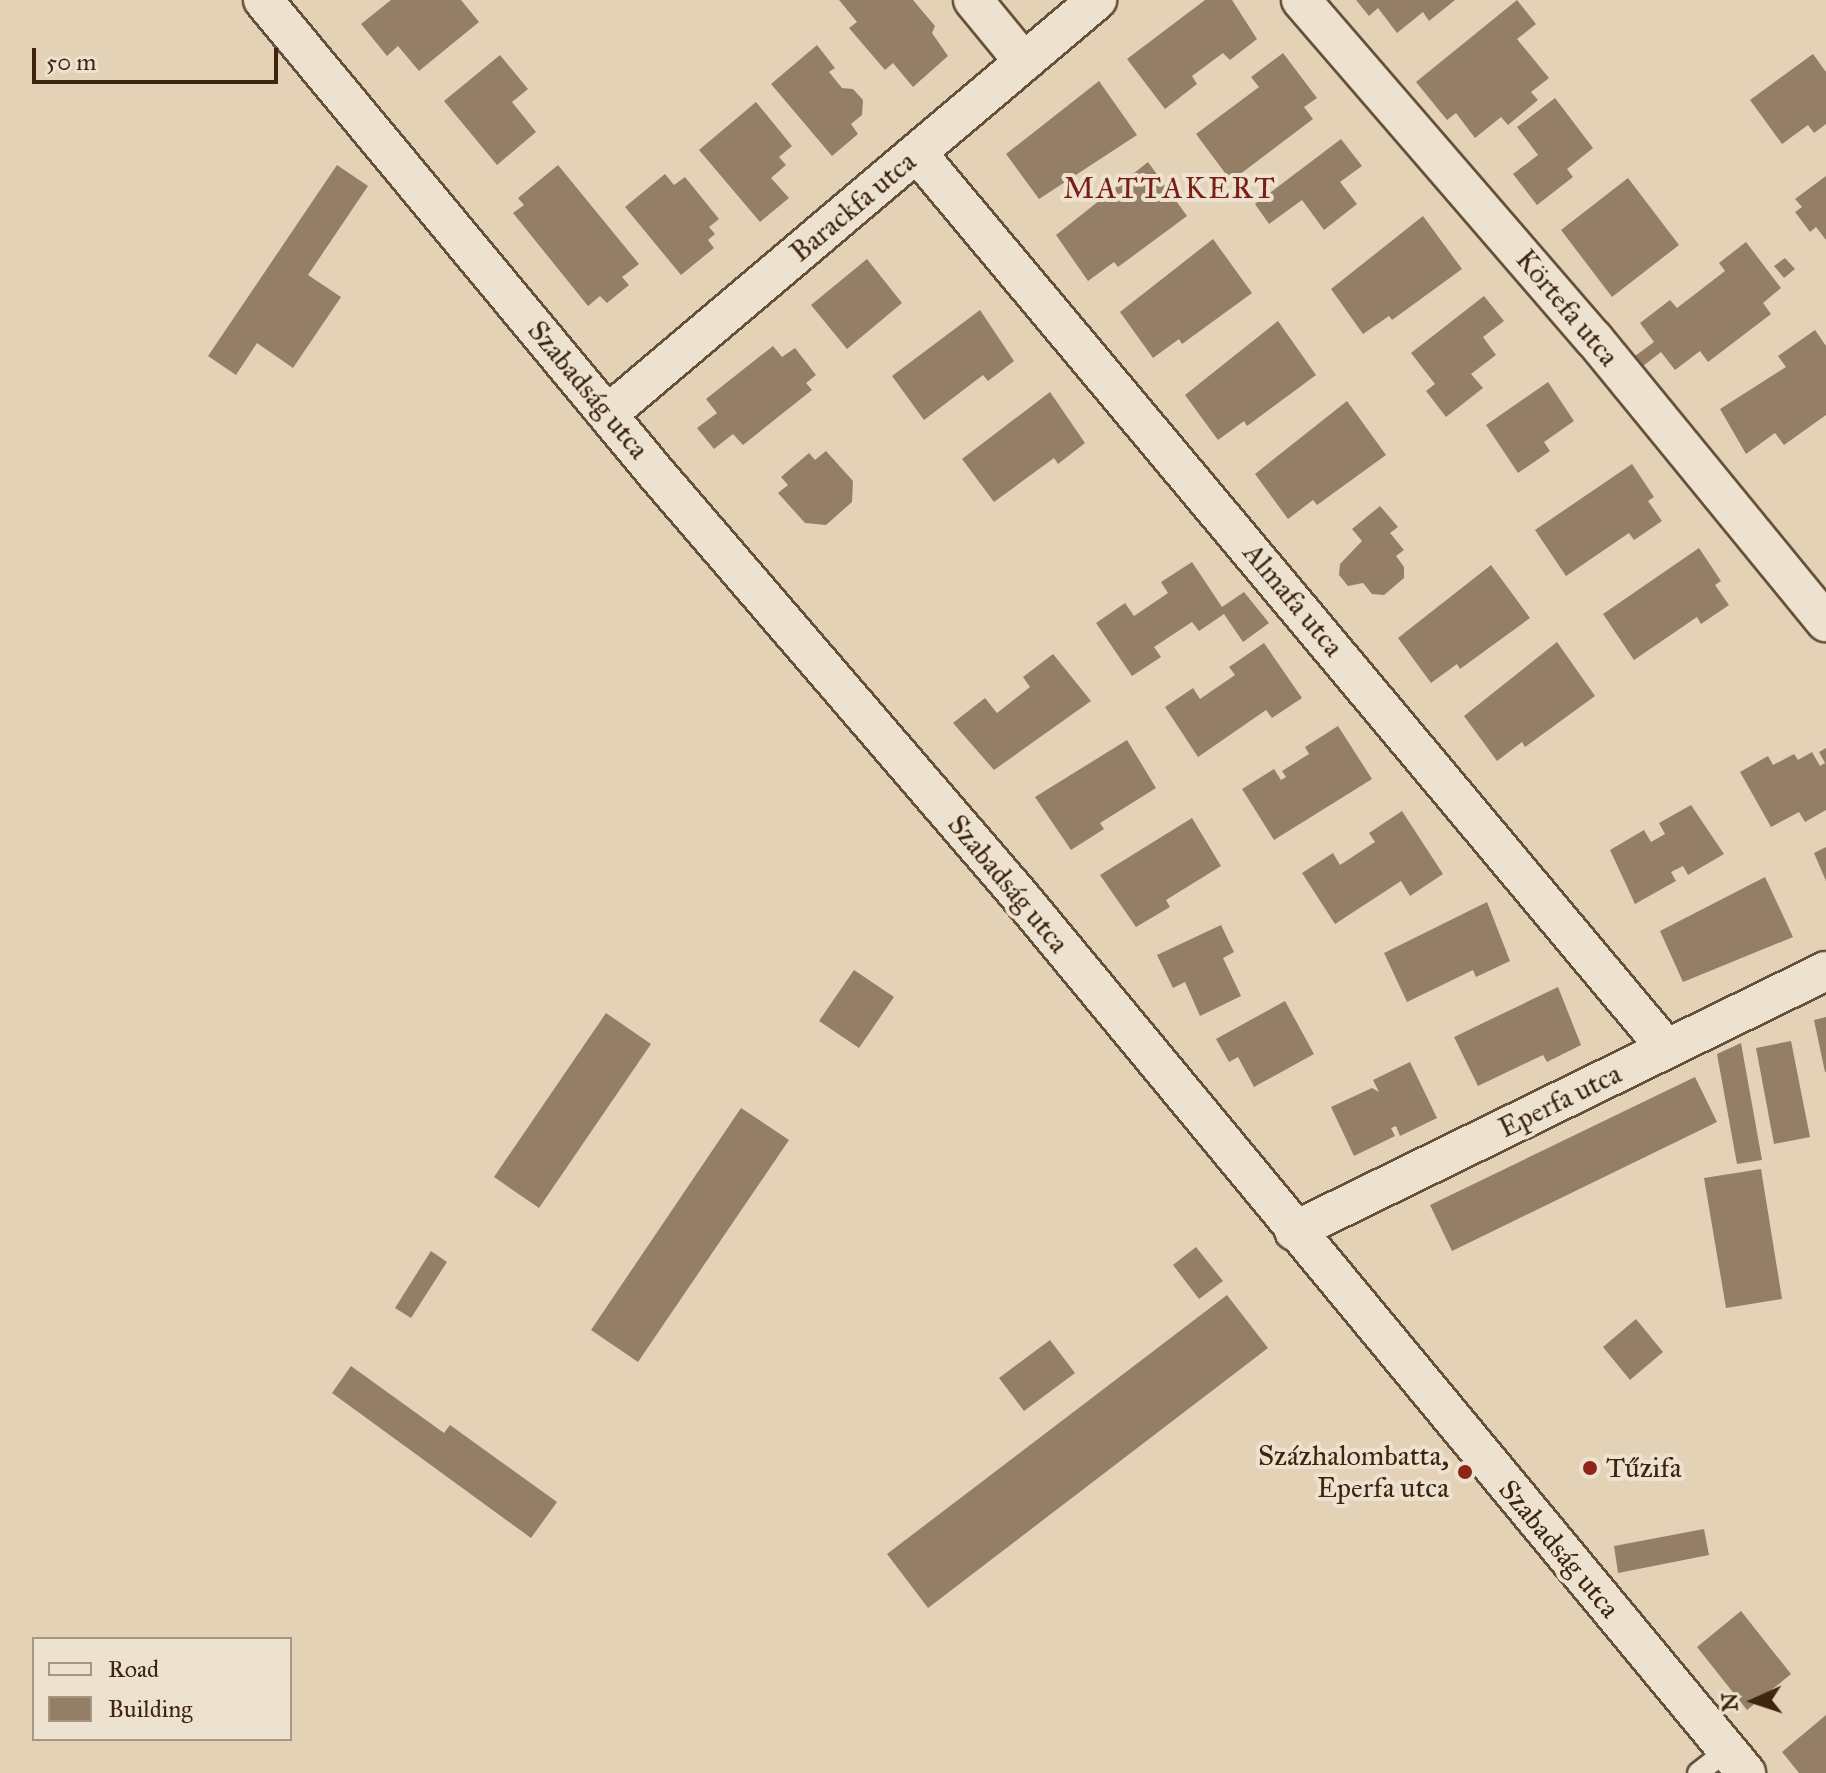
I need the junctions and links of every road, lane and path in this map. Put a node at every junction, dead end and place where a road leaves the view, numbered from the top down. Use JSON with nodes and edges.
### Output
{"nodes":[{"id":1,"x":263,"y":0,"type":"edge"},
{"id":2,"x":973,"y":0,"type":"edge"},
{"id":3,"x":1097,"y":0,"type":"edge"},
{"id":4,"x":1301,"y":0,"type":"edge"},
{"id":5,"x":1024,"y":62,"type":"junction"},
{"id":6,"x":917,"y":153,"type":"junction"},
{"id":7,"x":608,"y":414,"type":"junction"},
{"id":8,"x":1826,"y":622,"type":"edge"},
{"id":9,"x":1826,"y":971,"type":"edge"},
{"id":10,"x":1666,"y":1048,"type":"junction"},
{"id":11,"x":1294,"y":1231,"type":"junction"},
{"id":12,"x":1724,"y":1765,"type":"edge"}],
"edges":[{"from":1,"to":7,"type":"street","name":"Szabadság utca"},
{"from":2,"to":5,"type":"street"},
{"from":3,"to":5,"type":"street","name":"Barackfa utca"},
{"from":4,"to":8,"type":"street","name":"Körtefa utca"},
{"from":5,"to":6,"type":"street","name":"Barackfa utca"},
{"from":6,"to":7,"type":"street","name":"Barackfa utca"},
{"from":6,"to":10,"type":"street","name":"Almafa utca"},
{"from":7,"to":11,"type":"street","name":"Szabadság utca"},
{"from":9,"to":10,"type":"street","name":"Eperfa utca"},
{"from":10,"to":11,"type":"street","name":"Eperfa utca"},
{"from":11,"to":12,"type":"street","name":"Szabadság utca"}]}
